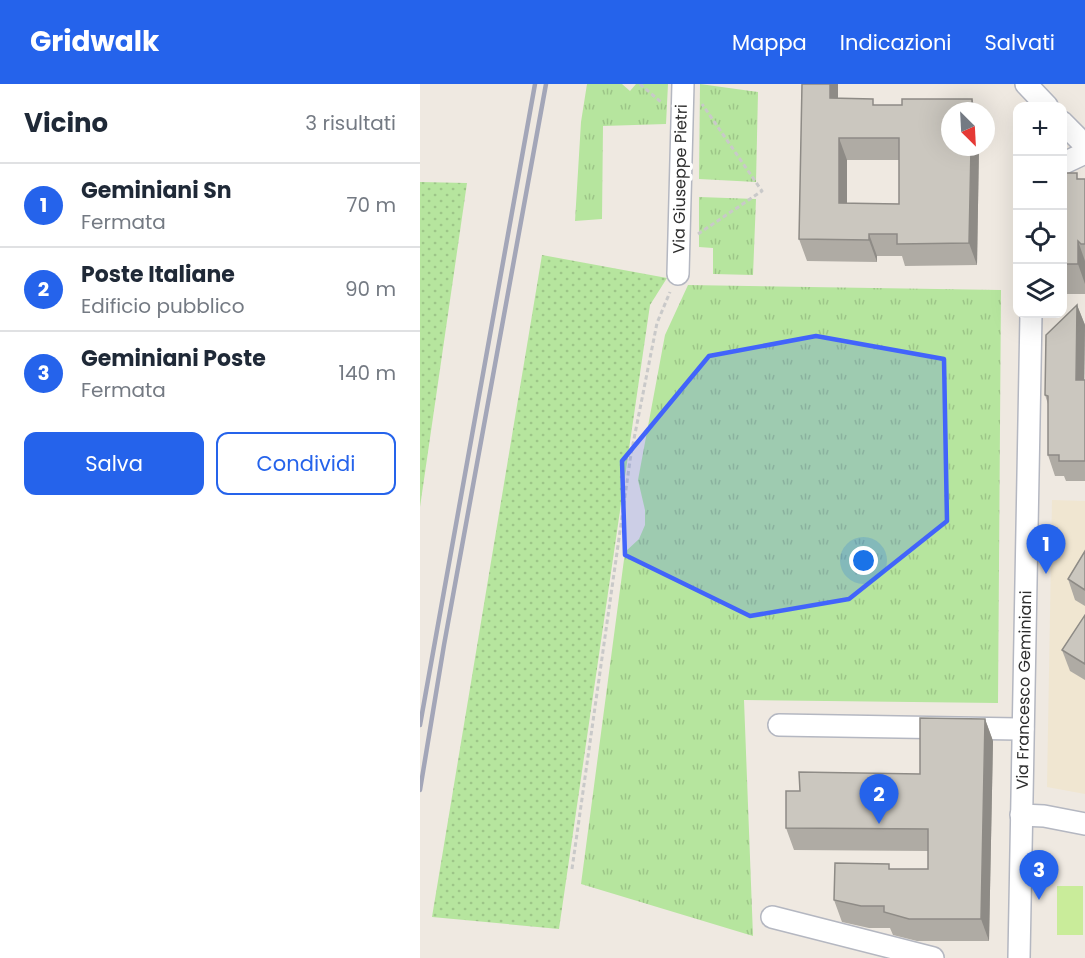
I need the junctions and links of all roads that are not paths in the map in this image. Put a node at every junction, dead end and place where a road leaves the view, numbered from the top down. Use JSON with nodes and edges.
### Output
{"nodes":[{"id":1,"x":683,"y":84,"type":"edge"},
{"id":2,"x":1067,"y":127,"type":"edge"},
{"id":3,"x":1085,"y":145,"type":"edge"},
{"id":4,"x":1085,"y":153,"type":"edge"},
{"id":5,"x":1067,"y":162,"type":"edge"},
{"id":6,"x":678,"y":274,"type":"road end"},
{"id":7,"x":1032,"y":318,"type":"edge"},
{"id":8,"x":779,"y":725,"type":"dead end"},
{"id":9,"x":1023,"y":729,"type":"junction"},
{"id":10,"x":1021,"y":815,"type":"junction"},
{"id":11,"x":1085,"y":824,"type":"edge"},
{"id":12,"x":772,"y":917,"type":"dead end"},
{"id":13,"x":933,"y":958,"type":"edge"},
{"id":14,"x":1019,"y":958,"type":"edge"}],
"edges":[{"from":1,"to":6,"type":"street","name":"Via Giuseppe Pietri"},
{"from":2,"to":3,"type":"street"},
{"from":4,"to":5,"type":"street"},
{"from":7,"to":9,"type":"street","name":"Via Francesco Geminiani"},
{"from":8,"to":9,"type":"street"},
{"from":9,"to":10,"type":"street","name":"Via Francesco Geminiani"},
{"from":10,"to":11,"type":"street"},
{"from":10,"to":14,"type":"street","name":"Via Francesco Geminiani"},
{"from":12,"to":13,"type":"street"}]}
